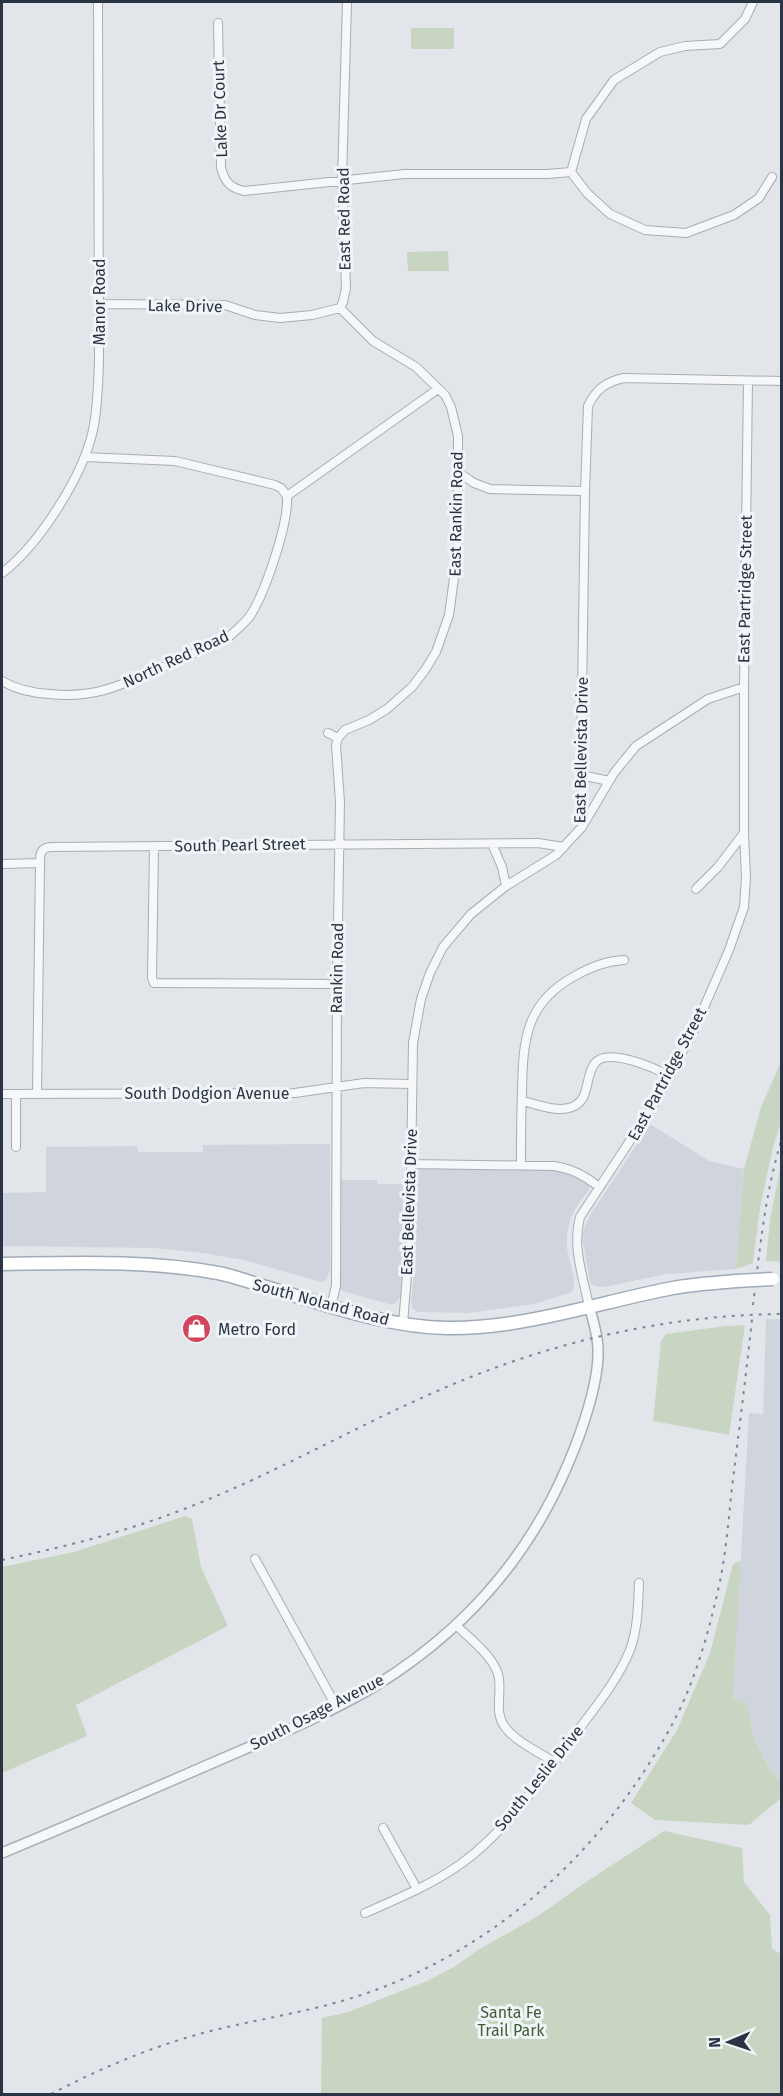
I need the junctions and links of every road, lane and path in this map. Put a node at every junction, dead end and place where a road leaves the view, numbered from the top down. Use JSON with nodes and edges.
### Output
{"nodes":[{"id":1,"x":98,"y":2,"type":"edge"},
{"id":2,"x":347,"y":2,"type":"edge"},
{"id":3,"x":753,"y":2,"type":"edge"},
{"id":4,"x":218,"y":23,"type":"dead end"},
{"id":5,"x":571,"y":172,"type":"junction"},
{"id":6,"x":772,"y":177,"type":"dead end"},
{"id":7,"x":342,"y":180,"type":"junction"},
{"id":8,"x":99,"y":304,"type":"junction"},
{"id":9,"x":340,"y":308,"type":"junction"},
{"id":10,"x":748,"y":381,"type":"junction"},
{"id":11,"x":782,"y":381,"type":"edge"},
{"id":12,"x":438,"y":389,"type":"junction"},
{"id":13,"x":85,"y":457,"type":"junction"},
{"id":14,"x":458,"y":472,"type":"junction"},
{"id":15,"x":585,"y":491,"type":"junction"},
{"id":16,"x":287,"y":496,"type":"junction"},
{"id":17,"x":2,"y":573,"type":"edge"},
{"id":18,"x":2,"y":681,"type":"edge"},
{"id":19,"x":744,"y":687,"type":"junction"},
{"id":20,"x":328,"y":732,"type":"dead end"},
{"id":21,"x":338,"y":738,"type":"junction"},
{"id":22,"x":581,"y":776,"type":"junction"},
{"id":23,"x":609,"y":781,"type":"junction"},
{"id":24,"x":582,"y":827,"type":"junction"},
{"id":25,"x":744,"y":833,"type":"junction"},
{"id":26,"x":339,"y":843,"type":"junction"},
{"id":27,"x":492,"y":844,"type":"junction"},
{"id":28,"x":154,"y":846,"type":"junction"},
{"id":29,"x":564,"y":847,"type":"junction"},
{"id":30,"x":40,"y":863,"type":"junction"},
{"id":31,"x":2,"y":864,"type":"edge"},
{"id":32,"x":506,"y":886,"type":"junction"},
{"id":33,"x":696,"y":889,"type":"dead end"},
{"id":34,"x":624,"y":960,"type":"dead end"},
{"id":35,"x":337,"y":984,"type":"junction"},
{"id":36,"x":669,"y":1076,"type":"junction"},
{"id":37,"x":412,"y":1084,"type":"junction"},
{"id":38,"x":336,"y":1088,"type":"junction"},
{"id":39,"x":2,"y":1094,"type":"edge"},
{"id":40,"x":37,"y":1094,"type":"junction"},
{"id":41,"x":16,"y":1095,"type":"junction"},
{"id":42,"x":522,"y":1101,"type":"junction"},
{"id":43,"x":16,"y":1148,"type":"dead end"},
{"id":44,"x":411,"y":1164,"type":"junction"},
{"id":45,"x":521,"y":1164,"type":"junction"},
{"id":46,"x":599,"y":1187,"type":"junction"},
{"id":47,"x":2,"y":1263,"type":"edge"},
{"id":48,"x":777,"y":1279,"type":"edge"},
{"id":49,"x":331,"y":1306,"type":"junction"},
{"id":50,"x":589,"y":1306,"type":"junction"},
{"id":51,"x":403,"y":1324,"type":"junction"},
{"id":52,"x":255,"y":1559,"type":"dead end"},
{"id":53,"x":639,"y":1583,"type":"dead end"},
{"id":54,"x":456,"y":1625,"type":"junction"},
{"id":55,"x":336,"y":1706,"type":"junction"},
{"id":56,"x":554,"y":1762,"type":"junction"},
{"id":57,"x":383,"y":1828,"type":"dead end"},
{"id":58,"x":2,"y":1853,"type":"edge"},
{"id":59,"x":417,"y":1889,"type":"junction"},
{"id":60,"x":365,"y":1912,"type":"dead end"}],
"edges":[{"from":1,"to":8,"type":"street","name":"Manor Road"},
{"from":2,"to":7,"type":"street","name":"East Red Road"},
{"from":3,"to":5,"type":"street"},
{"from":4,"to":7,"type":"street","name":"Lake Dr Court"},
{"from":5,"to":6,"type":"street"},
{"from":5,"to":7,"type":"street"},
{"from":7,"to":9,"type":"street","name":"East Red Road"},
{"from":8,"to":9,"type":"street","name":"Lake Drive"},
{"from":8,"to":13,"type":"street","name":"Manor Road"},
{"from":9,"to":12,"type":"street"},
{"from":10,"to":11,"type":"street"},
{"from":10,"to":15,"type":"street","name":"East Bellevista Drive"},
{"from":10,"to":19,"type":"street","name":"East Partridge Street"},
{"from":12,"to":14,"type":"street","name":"East Rankin Road"},
{"from":12,"to":16,"type":"street"},
{"from":13,"to":16,"type":"street"},
{"from":13,"to":17,"type":"street","name":"Manor Road"},
{"from":14,"to":15,"type":"street"},
{"from":14,"to":21,"type":"street","name":"East Rankin Road"},
{"from":15,"to":22,"type":"street","name":"East Bellevista Drive"},
{"from":16,"to":18,"type":"street","name":"North Red Road"},
{"from":19,"to":23,"type":"street"},
{"from":19,"to":25,"type":"street","name":"East Partridge Street"},
{"from":20,"to":21,"type":"street"},
{"from":21,"to":26,"type":"street","name":"Rankin Road"},
{"from":22,"to":23,"type":"street"},
{"from":22,"to":24,"type":"street","name":"East Bellevista Drive"},
{"from":23,"to":24,"type":"street"},
{"from":24,"to":29,"type":"street","name":"East Bellevista Drive"},
{"from":25,"to":33,"type":"street"},
{"from":25,"to":36,"type":"street","name":"East Partridge Street"},
{"from":26,"to":27,"type":"street","name":"South Pearl Street"},
{"from":26,"to":28,"type":"street","name":"South Pearl Street"},
{"from":26,"to":35,"type":"street","name":"Rankin Road"},
{"from":27,"to":29,"type":"street","name":"South Pearl Street"},
{"from":27,"to":32,"type":"street"},
{"from":28,"to":30,"type":"street","name":"South Pearl Street"},
{"from":28,"to":35,"type":"street"},
{"from":29,"to":32,"type":"street","name":"East Bellevista Drive"},
{"from":30,"to":31,"type":"street"},
{"from":30,"to":40,"type":"street"},
{"from":32,"to":37,"type":"street","name":"East Bellevista Drive"},
{"from":34,"to":42,"type":"street"},
{"from":35,"to":38,"type":"street","name":"Rankin Road"},
{"from":36,"to":42,"type":"street"},
{"from":36,"to":46,"type":"street","name":"East Partridge Street"},
{"from":37,"to":38,"type":"street","name":"South Dodgion Avenue"},
{"from":37,"to":44,"type":"street","name":"East Bellevista Drive"},
{"from":38,"to":40,"type":"street","name":"South Dodgion Avenue"},
{"from":38,"to":49,"type":"street","name":"Rankin Road"},
{"from":39,"to":41,"type":"street","name":"South Dodgion Avenue"},
{"from":40,"to":41,"type":"street","name":"South Dodgion Avenue"},
{"from":41,"to":43,"type":"street"},
{"from":42,"to":45,"type":"street"},
{"from":44,"to":45,"type":"street"},
{"from":44,"to":51,"type":"street","name":"East Bellevista Drive"},
{"from":45,"to":46,"type":"street"},
{"from":46,"to":50,"type":"street","name":"East Partridge Street"},
{"from":47,"to":49,"type":"main road","name":"South Noland Road"},
{"from":48,"to":50,"type":"main road","name":"South Noland Road","bridge":true},
{"from":49,"to":51,"type":"main road","name":"South Noland Road"},
{"from":50,"to":51,"type":"main road","name":"South Noland Road"},
{"from":50,"to":54,"type":"street","name":"South Osage Avenue"},
{"from":52,"to":55,"type":"street"},
{"from":53,"to":56,"type":"street","name":"South Leslie Drive"},
{"from":54,"to":55,"type":"street","name":"South Osage Avenue"},
{"from":54,"to":56,"type":"street"},
{"from":55,"to":58,"type":"street","name":"South Osage Avenue"},
{"from":56,"to":59,"type":"street","name":"South Leslie Drive"},
{"from":57,"to":59,"type":"street"},
{"from":59,"to":60,"type":"street","name":"South Leslie Drive"}]}
